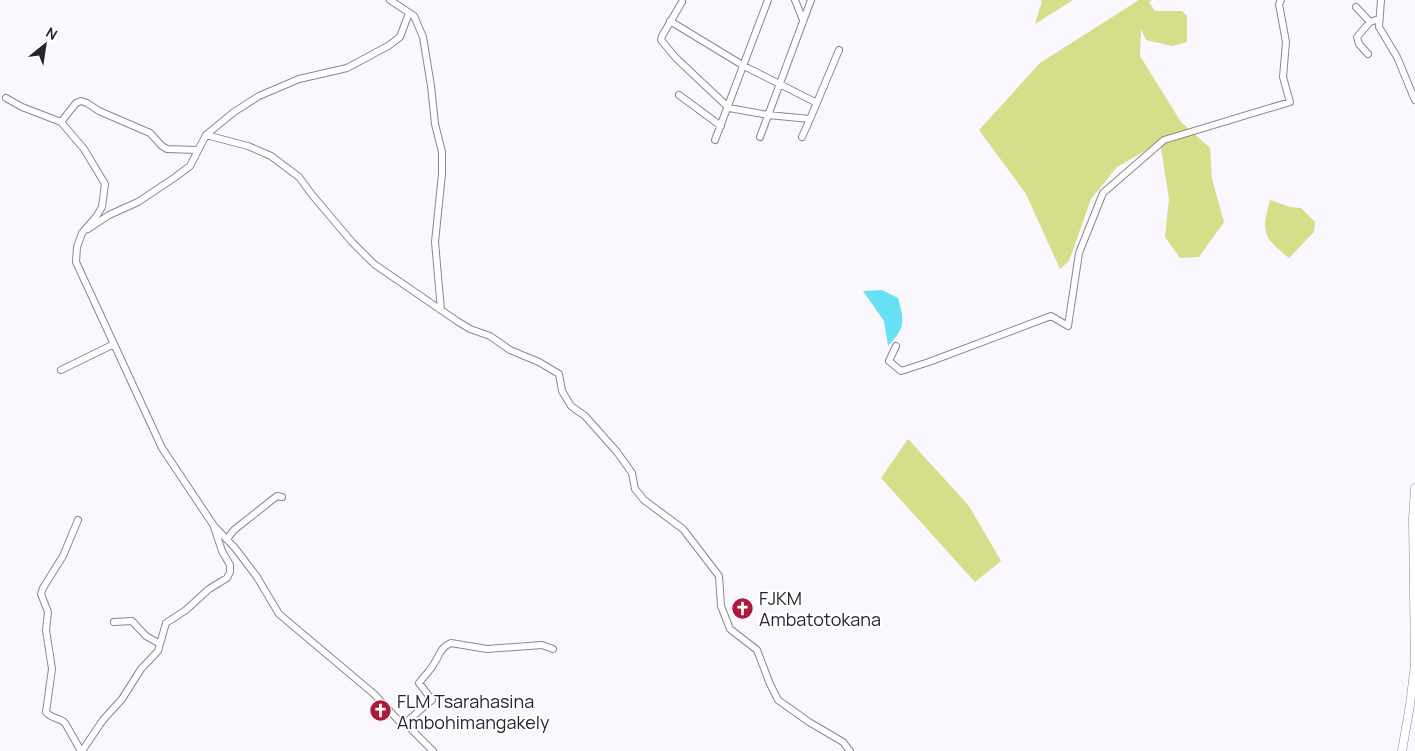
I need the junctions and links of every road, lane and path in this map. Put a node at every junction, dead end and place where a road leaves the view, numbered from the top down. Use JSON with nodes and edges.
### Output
{"nodes":[{"id":1,"x":390,"y":0,"type":"edge"},
{"id":2,"x":768,"y":0,"type":"edge"},
{"id":3,"x":795,"y":0,"type":"edge"},
{"id":4,"x":811,"y":0,"type":"edge"},
{"id":5,"x":1281,"y":0,"type":"edge"},
{"id":6,"x":1381,"y":0,"type":"edge"},
{"id":7,"x":682,"y":2,"type":"dead end"},
{"id":8,"x":1356,"y":7,"type":"dead end"},
{"id":9,"x":409,"y":13,"type":"junction"},
{"id":10,"x":1380,"y":19,"type":"junction"},
{"id":11,"x":803,"y":20,"type":"junction"},
{"id":12,"x":670,"y":21,"type":"junction"},
{"id":13,"x":1370,"y":22,"type":"junction"},
{"id":14,"x":839,"y":50,"type":"dead end"},
{"id":15,"x":1368,"y":54,"type":"dead end"},
{"id":16,"x":744,"y":66,"type":"junction"},
{"id":17,"x":779,"y":84,"type":"junction"},
{"id":18,"x":679,"y":94,"type":"dead end"},
{"id":19,"x":6,"y":98,"type":"dead end"},
{"id":20,"x":1415,"y":100,"type":"edge"},
{"id":21,"x":817,"y":103,"type":"junction"},
{"id":22,"x":728,"y":108,"type":"junction"},
{"id":23,"x":768,"y":115,"type":"junction"},
{"id":24,"x":810,"y":119,"type":"junction"},
{"id":25,"x":61,"y":122,"type":"junction"},
{"id":26,"x":721,"y":126,"type":"junction"},
{"id":27,"x":206,"y":135,"type":"junction"},
{"id":28,"x":760,"y":137,"type":"dead end"},
{"id":29,"x":802,"y":137,"type":"dead end"},
{"id":30,"x":716,"y":140,"type":"dead end"},
{"id":31,"x":197,"y":150,"type":"junction"},
{"id":32,"x":82,"y":233,"type":"junction"},
{"id":33,"x":442,"y":310,"type":"junction"},
{"id":34,"x":114,"y":344,"type":"junction"},
{"id":35,"x":896,"y":346,"type":"dead end"},
{"id":36,"x":61,"y":370,"type":"dead end"},
{"id":37,"x":1415,"y":488,"type":"edge"},
{"id":38,"x":282,"y":497,"type":"dead end"},
{"id":39,"x":78,"y":520,"type":"dead end"},
{"id":40,"x":214,"y":526,"type":"junction"},
{"id":41,"x":1414,"y":527,"type":"edge"},
{"id":42,"x":226,"y":539,"type":"junction"},
{"id":43,"x":114,"y":622,"type":"dead end"},
{"id":44,"x":160,"y":644,"type":"junction"},
{"id":45,"x":553,"y":649,"type":"dead end"},
{"id":46,"x":405,"y":723,"type":"junction"},
{"id":47,"x":83,"y":751,"type":"edge"},
{"id":48,"x":433,"y":751,"type":"edge"},
{"id":49,"x":850,"y":751,"type":"edge"},
{"id":50,"x":1402,"y":751,"type":"edge"}],
"edges":[{"from":1,"to":9,"type":"street"},
{"from":2,"to":16,"type":"street"},
{"from":3,"to":11,"type":"street"},
{"from":4,"to":11,"type":"street"},
{"from":5,"to":35,"type":"street"},
{"from":6,"to":10,"type":"street"},
{"from":7,"to":12,"type":"street"},
{"from":8,"to":13,"type":"street"},
{"from":9,"to":27,"type":"street"},
{"from":9,"to":33,"type":"street"},
{"from":10,"to":13,"type":"street"},
{"from":10,"to":20,"type":"street"},
{"from":11,"to":17,"type":"street"},
{"from":12,"to":16,"type":"street"},
{"from":12,"to":22,"type":"street"},
{"from":13,"to":15,"type":"street"},
{"from":14,"to":21,"type":"street"},
{"from":16,"to":17,"type":"street"},
{"from":16,"to":22,"type":"street"},
{"from":17,"to":21,"type":"street"},
{"from":17,"to":23,"type":"street"},
{"from":18,"to":26,"type":"street"},
{"from":19,"to":25,"type":"street"},
{"from":21,"to":24,"type":"street"},
{"from":22,"to":23,"type":"street"},
{"from":22,"to":26,"type":"street"},
{"from":23,"to":24,"type":"street"},
{"from":23,"to":28,"type":"street"},
{"from":24,"to":29,"type":"street"},
{"from":25,"to":31,"type":"street"},
{"from":25,"to":32,"type":"street"},
{"from":26,"to":30,"type":"street"},
{"from":27,"to":31,"type":"street"},
{"from":27,"to":33,"type":"street"},
{"from":31,"to":32,"type":"street"},
{"from":32,"to":34,"type":"street"},
{"from":33,"to":49,"type":"street"},
{"from":34,"to":36,"type":"street"},
{"from":34,"to":40,"type":"street"},
{"from":37,"to":41,"type":"street"},
{"from":38,"to":42,"type":"street"},
{"from":39,"to":47,"type":"street"},
{"from":40,"to":42,"type":"street"},
{"from":40,"to":44,"type":"street"},
{"from":41,"to":50,"type":"street"},
{"from":42,"to":46,"type":"street"},
{"from":43,"to":44,"type":"street"},
{"from":44,"to":47,"type":"street"},
{"from":45,"to":46,"type":"street"},
{"from":46,"to":48,"type":"street"}]}
